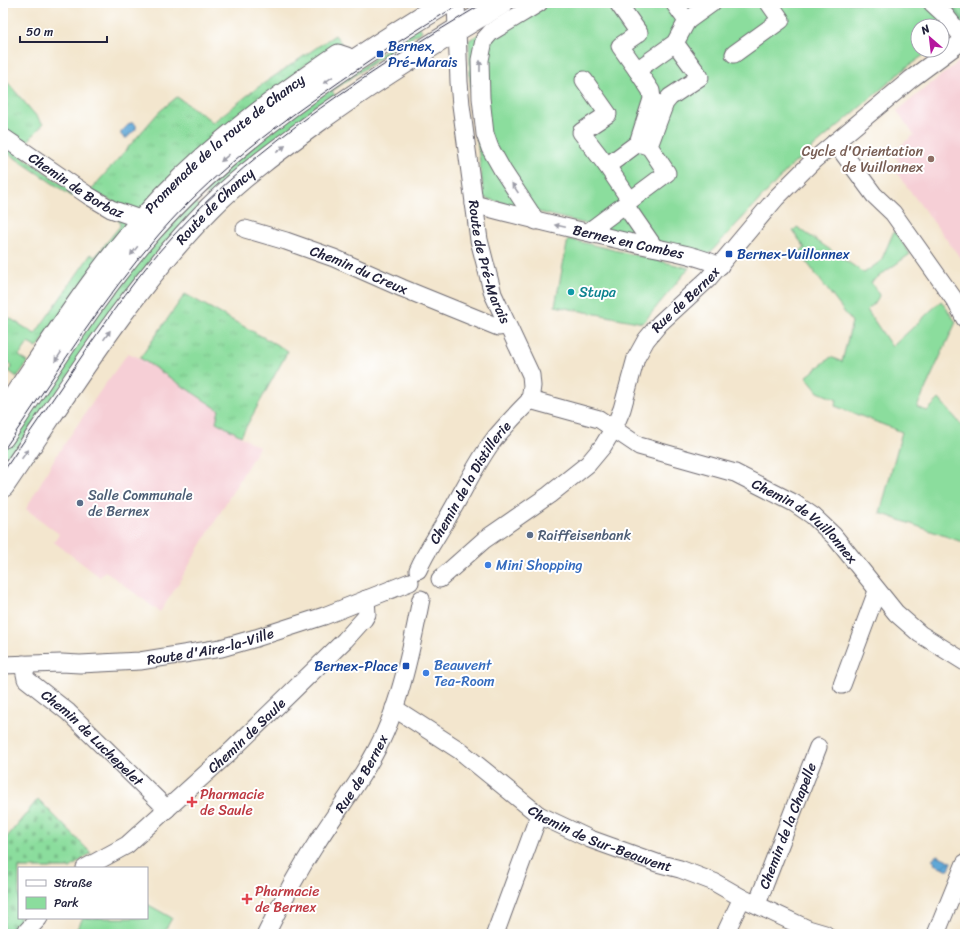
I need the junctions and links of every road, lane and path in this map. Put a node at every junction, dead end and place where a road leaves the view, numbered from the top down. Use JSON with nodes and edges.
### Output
{"nodes":[{"id":1,"x":446,"y":3,"type":"edge"},
{"id":2,"x":456,"y":3,"type":"edge"},
{"id":3,"x":502,"y":3,"type":"edge"},
{"id":4,"x":538,"y":3,"type":"edge"},
{"id":5,"x":618,"y":3,"type":"edge"},
{"id":6,"x":674,"y":3,"type":"edge"},
{"id":7,"x":712,"y":3,"type":"edge"},
{"id":8,"x":769,"y":3,"type":"edge"},
{"id":9,"x":933,"y":4,"type":"edge"},
{"id":10,"x":687,"y":21,"type":"junction"},
{"id":11,"x":458,"y":29,"type":"junction"},
{"id":12,"x":964,"y":39,"type":"edge"},
{"id":13,"x":675,"y":42,"type":"junction"},
{"id":14,"x":734,"y":54,"type":"dead end"},
{"id":15,"x":347,"y":56,"type":"dead end"},
{"id":16,"x":637,"y":70,"type":"junction"},
{"id":17,"x":584,"y":80,"type":"dead end"},
{"id":18,"x":3,"y":137,"type":"edge"},
{"id":19,"x":835,"y":142,"type":"junction"},
{"id":20,"x":643,"y":144,"type":"junction"},
{"id":21,"x":607,"y":166,"type":"junction"},
{"id":22,"x":627,"y":202,"type":"junction"},
{"id":23,"x":474,"y":204,"type":"junction"},
{"id":24,"x":536,"y":221,"type":"junction"},
{"id":25,"x":145,"y":226,"type":"junction"},
{"id":26,"x":245,"y":229,"type":"dead end"},
{"id":27,"x":588,"y":232,"type":"junction"},
{"id":28,"x":654,"y":247,"type":"junction"},
{"id":29,"x":720,"y":266,"type":"junction"},
{"id":30,"x":498,"y":306,"type":"junction"},
{"id":31,"x":471,"y":315,"type":"junction"},
{"id":32,"x":965,"y":319,"type":"edge"},
{"id":33,"x":507,"y":326,"type":"junction"},
{"id":34,"x":530,"y":400,"type":"junction"},
{"id":35,"x":3,"y":409,"type":"edge"},
{"id":36,"x":614,"y":428,"type":"junction"},
{"id":37,"x":3,"y":437,"type":"edge"},
{"id":38,"x":3,"y":486,"type":"edge"},
{"id":39,"x":414,"y":576,"type":"junction"},
{"id":40,"x":877,"y":591,"type":"junction"},
{"id":41,"x":433,"y":592,"type":"junction"},
{"id":42,"x":366,"y":599,"type":"junction"},
{"id":43,"x":965,"y":662,"type":"edge"},
{"id":44,"x":23,"y":664,"type":"junction"},
{"id":45,"x":3,"y":665,"type":"edge"},
{"id":46,"x":842,"y":685,"type":"dead end"},
{"id":47,"x":394,"y":708,"type":"junction"},
{"id":48,"x":818,"y":747,"type":"dead end"},
{"id":49,"x":167,"y":809,"type":"junction"},
{"id":50,"x":539,"y":815,"type":"junction"},
{"id":51,"x":965,"y":863,"type":"edge"},
{"id":52,"x":87,"y":867,"type":"edge"},
{"id":53,"x":749,"y":901,"type":"junction"},
{"id":54,"x":38,"y":919,"type":"edge"},
{"id":55,"x":24,"y":934,"type":"edge"},
{"id":56,"x":266,"y":934,"type":"edge"},
{"id":57,"x":495,"y":934,"type":"edge"},
{"id":58,"x":725,"y":934,"type":"edge"},
{"id":59,"x":825,"y":934,"type":"edge"},
{"id":60,"x":936,"y":934,"type":"edge"}],
"edges":[{"from":1,"to":25,"type":"main road","name":"Route de Chancy","one_way":true},
{"from":2,"to":11,"type":"street","name":"Route de Pré-Marais"},
{"from":3,"to":11,"type":"main road","name":"Route de Chancy"},
{"from":24,"to":4,"type":"street","one_way":true},
{"from":5,"to":16,"type":"street"},
{"from":6,"to":10,"type":"street"},
{"from":7,"to":10,"type":"street"},
{"from":8,"to":14,"type":"street"},
{"from":9,"to":12,"type":"street"},
{"from":10,"to":13,"type":"street"},
{"from":11,"to":23,"type":"street","name":"Route de Pré-Marais"},
{"from":38,"to":11,"type":"main road","name":"Route de Chancy","one_way":true},
{"from":12,"to":19,"type":"street","name":"Rue de Bernex"},
{"from":13,"to":16,"type":"street"},
{"from":13,"to":20,"type":"street"},
{"from":15,"to":25,"type":"street","name":"Promenade de la route de Chancy"},
{"from":16,"to":20,"type":"street"},
{"from":17,"to":21,"type":"street"},
{"from":18,"to":25,"type":"street","name":"Chemin de Borbaz"},
{"from":19,"to":29,"type":"street","name":"Rue de Bernex"},
{"from":19,"to":32,"type":"street"},
{"from":20,"to":21,"type":"street"},
{"from":20,"to":22,"type":"street"},
{"from":21,"to":22,"type":"street"},
{"from":22,"to":27,"type":"street"},
{"from":22,"to":28,"type":"street"},
{"from":23,"to":24,"type":"street","name":"Bernex en Combes"},
{"from":23,"to":30,"type":"street","name":"Route de Pré-Marais"},
{"from":27,"to":24,"type":"street","name":"Bernex en Combes","one_way":true},
{"from":25,"to":35,"type":"street","name":"Promenade de la route de Chancy"},
{"from":25,"to":37,"type":"main road","name":"Route de Chancy","one_way":true},
{"from":26,"to":31,"type":"street","name":"Chemin du Creux"},
{"from":27,"to":28,"type":"street","name":"Bernex en Combes"},
{"from":28,"to":29,"type":"street","name":"Bernex en Combes"},
{"from":29,"to":36,"type":"street","name":"Rue de Bernex"},
{"from":30,"to":31,"type":"street"},
{"from":30,"to":33,"type":"street","name":"Route de Pré-Marais"},
{"from":31,"to":33,"type":"street","name":"Chemin du Creux"},
{"from":33,"to":34,"type":"street","name":"Route de Pré-Marais"},
{"from":34,"to":36,"type":"street"},
{"from":34,"to":39,"type":"street","name":"Chemin de la Distillerie"},
{"from":36,"to":40,"type":"street","name":"Chemin de Vuillonnex"},
{"from":36,"to":41,"type":"street","name":"Rue de Bernex"},
{"from":39,"to":41,"type":"street"},
{"from":39,"to":41,"type":"street"},
{"from":39,"to":42,"type":"street","name":"Route d'Aire-la-Ville"},
{"from":40,"to":43,"type":"street","name":"Chemin de Vuillonnex"},
{"from":40,"to":46,"type":"street"},
{"from":41,"to":47,"type":"street","name":"Rue de Bernex"},
{"from":42,"to":44,"type":"street","name":"Route d'Aire-la-Ville"},
{"from":42,"to":49,"type":"street","name":"Chemin de Saule"},
{"from":44,"to":45,"type":"street","name":"Route d'Aire-la-Ville"},
{"from":44,"to":49,"type":"street","name":"Chemin de Luchepelet"},
{"from":47,"to":50,"type":"street","name":"Chemin de Sur-Beauvent"},
{"from":47,"to":56,"type":"street","name":"Rue de Bernex"},
{"from":48,"to":53,"type":"street","name":"Chemin de la Chapelle"},
{"from":49,"to":52,"type":"street","name":"Chemin de Saule"},
{"from":50,"to":53,"type":"street","name":"Chemin de Sur-Beauvent"},
{"from":50,"to":57,"type":"street"},
{"from":51,"to":60,"type":"street"},
{"from":53,"to":58,"type":"street","name":"Chemin de la Chapelle"},
{"from":53,"to":59,"type":"street","name":"Chemin de Sur-Beauvent"},
{"from":54,"to":55,"type":"street"}]}
